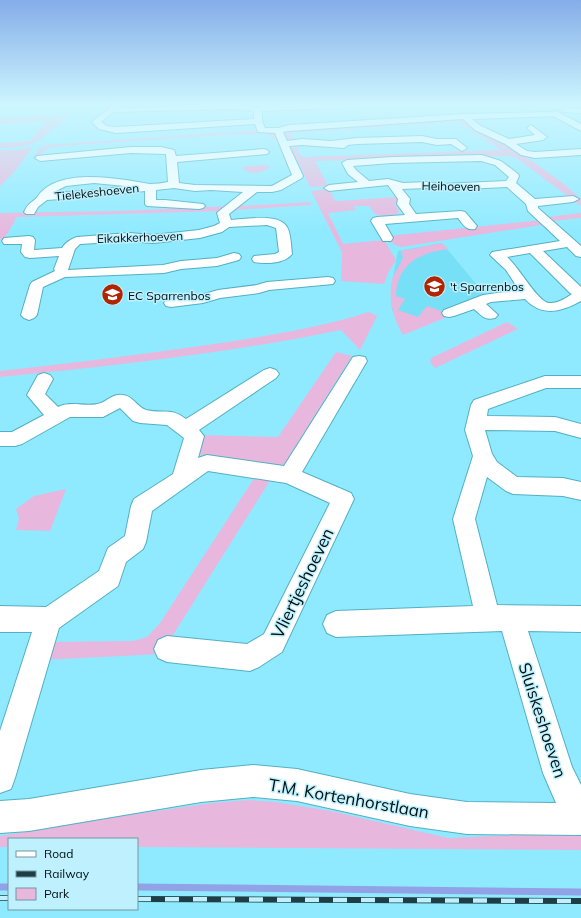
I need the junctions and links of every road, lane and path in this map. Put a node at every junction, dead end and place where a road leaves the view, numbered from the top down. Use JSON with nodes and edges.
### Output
{"nodes":[{"id":1,"x":176,"y":148,"type":"edge"},
{"id":2,"x":286,"y":148,"type":"edge"},
{"id":3,"x":516,"y":148,"type":"edge"},
{"id":4,"x":264,"y":152,"type":"dead end"},
{"id":5,"x":581,"y":152,"type":"edge"},
{"id":6,"x":567,"y":153,"type":"junction"},
{"id":7,"x":170,"y":155,"type":"junction"},
{"id":8,"x":70,"y":156,"type":"junction"},
{"id":9,"x":40,"y":158,"type":"dead end"},
{"id":10,"x":456,"y":159,"type":"junction"},
{"id":11,"x":581,"y":161,"type":"edge"},
{"id":12,"x":467,"y":169,"type":"dead end"},
{"id":13,"x":61,"y":175,"type":"junction"},
{"id":14,"x":392,"y":183,"type":"junction"},
{"id":15,"x":367,"y":184,"type":"junction"},
{"id":16,"x":510,"y":184,"type":"junction"},
{"id":17,"x":174,"y":185,"type":"junction"},
{"id":18,"x":150,"y":187,"type":"junction"},
{"id":19,"x":329,"y":188,"type":"dead end"},
{"id":20,"x":254,"y":189,"type":"junction"},
{"id":21,"x":44,"y":197,"type":"junction"},
{"id":22,"x":573,"y":199,"type":"dead end"},
{"id":23,"x":532,"y":203,"type":"junction"},
{"id":24,"x":199,"y":206,"type":"dead end"},
{"id":25,"x":368,"y":209,"type":"dead end"},
{"id":26,"x":30,"y":212,"type":"dead end"},
{"id":27,"x":413,"y":218,"type":"junction"},
{"id":28,"x":376,"y":221,"type":"junction"},
{"id":29,"x":471,"y":226,"type":"dead end"},
{"id":30,"x":222,"y":227,"type":"junction"},
{"id":31,"x":387,"y":238,"type":"dead end"},
{"id":32,"x":8,"y":241,"type":"dead end"},
{"id":33,"x":231,"y":246,"type":"junction"},
{"id":34,"x":577,"y":248,"type":"edge"},
{"id":35,"x":533,"y":249,"type":"junction"},
{"id":36,"x":67,"y":252,"type":"junction"},
{"id":37,"x":259,"y":259,"type":"junction"},
{"id":38,"x":63,"y":273,"type":"junction"},
{"id":39,"x":328,"y":281,"type":"dead end"},
{"id":40,"x":267,"y":286,"type":"junction"},
{"id":41,"x":527,"y":294,"type":"junction"},
{"id":42,"x":581,"y":294,"type":"edge"},
{"id":43,"x":475,"y":302,"type":"junction"},
{"id":44,"x":172,"y":303,"type":"dead end"},
{"id":45,"x":449,"y":313,"type":"dead end"},
{"id":46,"x":29,"y":314,"type":"dead end"},
{"id":47,"x":490,"y":315,"type":"dead end"},
{"id":48,"x":359,"y":361,"type":"dead end"},
{"id":49,"x":270,"y":374,"type":"dead end"},
{"id":50,"x":44,"y":379,"type":"dead end"},
{"id":51,"x":581,"y":382,"type":"edge"},
{"id":52,"x":56,"y":416,"type":"junction"},
{"id":53,"x":476,"y":423,"type":"junction"},
{"id":54,"x":186,"y":430,"type":"junction"},
{"id":55,"x":581,"y":430,"type":"edge"},
{"id":56,"x":0,"y":439,"type":"edge"},
{"id":57,"x":483,"y":456,"type":"junction"},
{"id":58,"x":289,"y":474,"type":"junction"},
{"id":59,"x":182,"y":477,"type":"junction"},
{"id":60,"x":581,"y":491,"type":"edge"},
{"id":61,"x":500,"y":618,"type":"junction"},
{"id":62,"x":0,"y":619,"type":"edge"},
{"id":63,"x":581,"y":619,"type":"edge"},
{"id":64,"x":49,"y":620,"type":"junction"},
{"id":65,"x":336,"y":624,"type":"dead end"},
{"id":66,"x":167,"y":650,"type":"dead end"},
{"id":67,"x":0,"y":778,"type":"edge"},
{"id":68,"x":0,"y":817,"type":"edge"},
{"id":69,"x":581,"y":819,"type":"edge"}],
"edges":[{"from":1,"to":7,"type":"street"},
{"from":2,"to":20,"type":"street","name":"Tielekeshoeven"},
{"from":3,"to":6,"type":"street"},
{"from":4,"to":7,"type":"street"},
{"from":5,"to":6,"type":"street"},
{"from":6,"to":11,"type":"street"},
{"from":7,"to":8,"type":"street"},
{"from":7,"to":17,"type":"street"},
{"from":8,"to":9,"type":"street"},
{"from":8,"to":13,"type":"street","name":"Tielekeshoeven"},
{"from":10,"to":12,"type":"street","name":"Heihoeven"},
{"from":10,"to":15,"type":"street","name":"Heihoeven"},
{"from":10,"to":16,"type":"street","name":"Heihoeven"},
{"from":13,"to":18,"type":"street","name":"Tielekeshoeven"},
{"from":13,"to":21,"type":"street","name":"Tielekeshoeven"},
{"from":14,"to":15,"type":"street","name":"Heihoeven"},
{"from":14,"to":16,"type":"street","name":"Heihoeven"},
{"from":14,"to":27,"type":"street","name":"Heihoeven"},
{"from":15,"to":19,"type":"street","name":"Heihoeven"},
{"from":16,"to":23,"type":"street"},
{"from":17,"to":18,"type":"street","name":"Tielekeshoeven"},
{"from":17,"to":20,"type":"street","name":"Tielekeshoeven"},
{"from":18,"to":21,"type":"street","name":"Tielekeshoeven"},
{"from":18,"to":24,"type":"street","name":"Tielekeshoeven"},
{"from":20,"to":30,"type":"street"},
{"from":21,"to":26,"type":"street","name":"Tielekeshoeven"},
{"from":22,"to":23,"type":"street"},
{"from":23,"to":34,"type":"street"},
{"from":25,"to":28,"type":"street"},
{"from":27,"to":28,"type":"street","name":"Heihoeven"},
{"from":27,"to":29,"type":"street","name":"Heihoeven"},
{"from":28,"to":31,"type":"street"},
{"from":30,"to":33,"type":"street"},
{"from":30,"to":36,"type":"street","name":"Eikakkerhoeven"},
{"from":30,"to":37,"type":"street","name":"Eikakkerhoeven"},
{"from":32,"to":36,"type":"street"},
{"from":33,"to":37,"type":"street","name":"Eikakkerhoeven"},
{"from":33,"to":38,"type":"street","name":"Eikakkerhoeven"},
{"from":34,"to":35,"type":"street"},
{"from":35,"to":41,"type":"street"},
{"from":35,"to":42,"type":"street"},
{"from":36,"to":38,"type":"street"},
{"from":37,"to":40,"type":"street"},
{"from":38,"to":46,"type":"street"},
{"from":39,"to":40,"type":"street"},
{"from":40,"to":44,"type":"street"},
{"from":41,"to":42,"type":"street"},
{"from":41,"to":43,"type":"street"},
{"from":43,"to":45,"type":"street"},
{"from":43,"to":47,"type":"street"},
{"from":48,"to":58,"type":"street"},
{"from":49,"to":54,"type":"street"},
{"from":50,"to":52,"type":"street"},
{"from":51,"to":53,"type":"street"},
{"from":52,"to":54,"type":"street"},
{"from":52,"to":56,"type":"street"},
{"from":53,"to":55,"type":"street"},
{"from":53,"to":57,"type":"street"},
{"from":54,"to":59,"type":"street"},
{"from":57,"to":60,"type":"street"},
{"from":57,"to":61,"type":"street","name":"Sluiskeshoeven"},
{"from":58,"to":59,"type":"street","name":"Vliertjeshoeven"},
{"from":58,"to":66,"type":"street","name":"Vliertjeshoeven"},
{"from":59,"to":64,"type":"street","name":"Vliertjeshoeven"},
{"from":61,"to":63,"type":"street"},
{"from":61,"to":65,"type":"street"},
{"from":61,"to":69,"type":"street","name":"Sluiskeshoeven"},
{"from":62,"to":64,"type":"street"},
{"from":64,"to":67,"type":"street"},
{"from":68,"to":69,"type":"street","name":"T.M. Kortenhorstlaan"}]}
